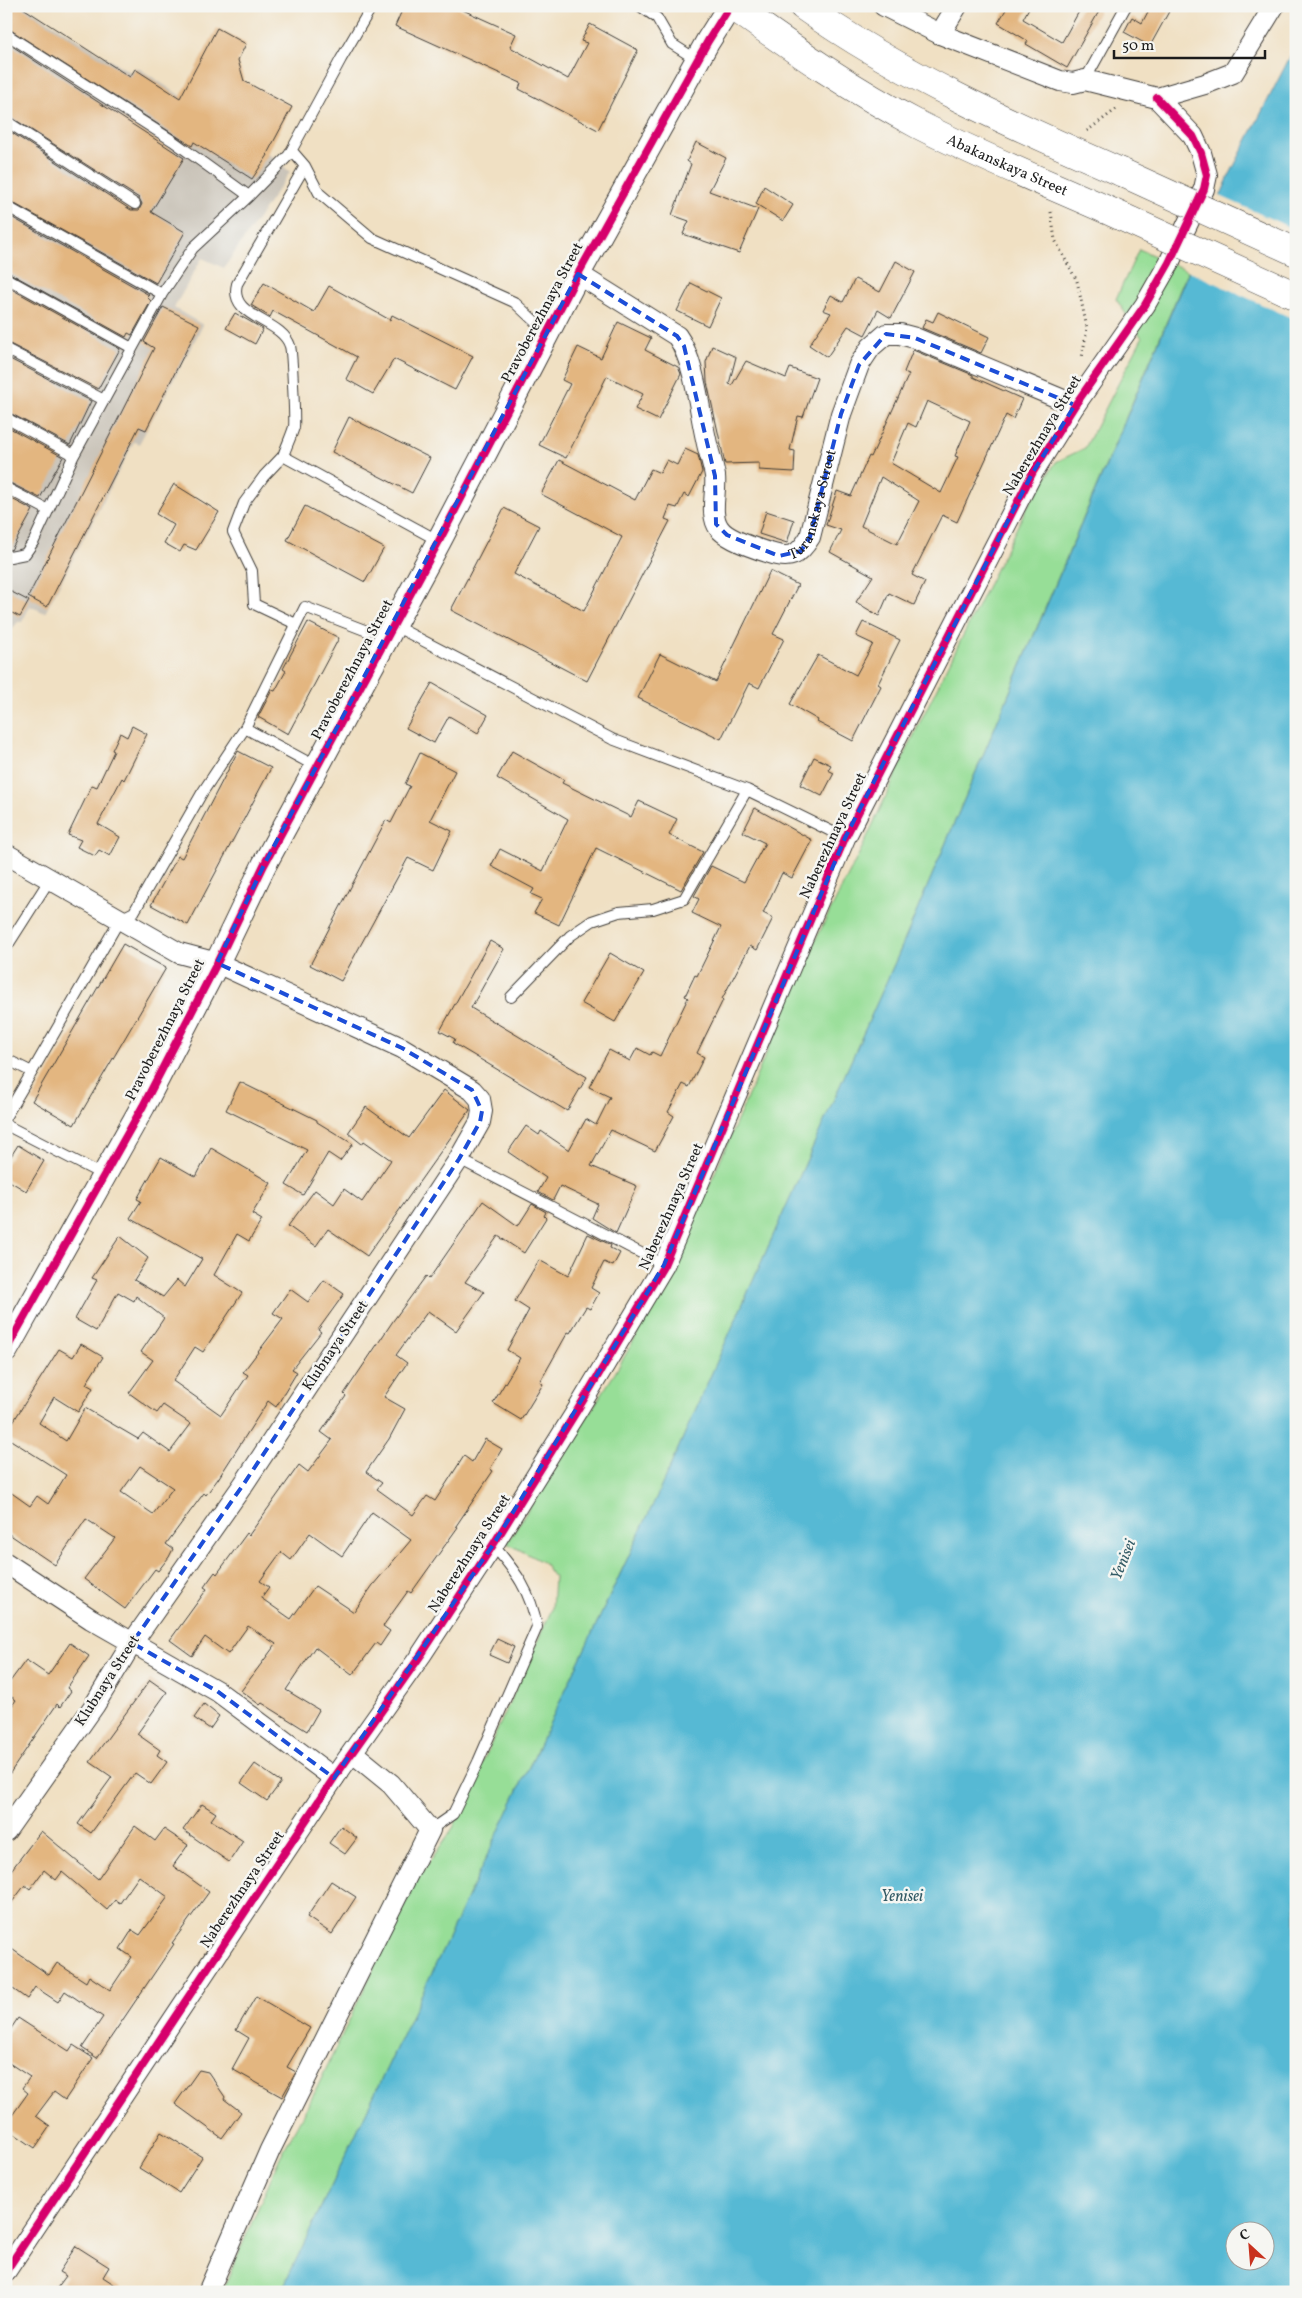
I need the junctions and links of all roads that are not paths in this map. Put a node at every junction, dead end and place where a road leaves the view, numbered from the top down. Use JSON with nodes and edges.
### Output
{"nodes":[{"id":1,"x":372,"y":6,"type":"edge"},
{"id":2,"x":640,"y":6,"type":"edge"},
{"id":3,"x":731,"y":6,"type":"edge"},
{"id":4,"x":803,"y":6,"type":"edge"},
{"id":5,"x":884,"y":6,"type":"edge"},
{"id":6,"x":957,"y":6,"type":"edge"},
{"id":7,"x":1126,"y":6,"type":"edge"},
{"id":8,"x":1274,"y":6,"type":"edge"},
{"id":9,"x":6,"y":34,"type":"edge"},
{"id":10,"x":940,"y":34,"type":"junction"},
{"id":11,"x":697,"y":60,"type":"junction"},
{"id":12,"x":1085,"y":80,"type":"junction"},
{"id":13,"x":1157,"y":98,"type":"junction"},
{"id":14,"x":6,"y":121,"type":"edge"},
{"id":15,"x":292,"y":151,"type":"junction"},
{"id":16,"x":305,"y":166,"type":"junction"},
{"id":17,"x":249,"y":196,"type":"junction"},
{"id":18,"x":135,"y":204,"type":"dead end"},
{"id":19,"x":6,"y":206,"type":"edge"},
{"id":20,"x":1296,"y":252,"type":"edge"},
{"id":21,"x":578,"y":274,"type":"junction"},
{"id":22,"x":6,"y":278,"type":"edge"},
{"id":23,"x":162,"y":294,"type":"junction"},
{"id":24,"x":1296,"y":296,"type":"edge"},
{"id":25,"x":547,"y":334,"type":"junction"},
{"id":26,"x":132,"y":348,"type":"junction"},
{"id":27,"x":6,"y":349,"type":"edge"},
{"id":28,"x":104,"y":400,"type":"junction"},
{"id":29,"x":1075,"y":405,"type":"junction"},
{"id":30,"x":6,"y":418,"type":"edge"},
{"id":31,"x":74,"y":454,"type":"junction"},
{"id":32,"x":283,"y":456,"type":"junction"},
{"id":33,"x":6,"y":488,"type":"edge"},
{"id":34,"x":48,"y":510,"type":"junction"},
{"id":35,"x":439,"y":541,"type":"junction"},
{"id":36,"x":6,"y":555,"type":"edge"},
{"id":37,"x":296,"y":624,"type":"junction"},
{"id":38,"x":393,"y":625,"type":"junction"},
{"id":39,"x":245,"y":728,"type":"junction"},
{"id":40,"x":317,"y":768,"type":"junction"},
{"id":41,"x":747,"y":790,"type":"junction"},
{"id":42,"x":845,"y":838,"type":"junction"},
{"id":43,"x":6,"y":854,"type":"edge"},
{"id":44,"x":50,"y":879,"type":"junction"},
{"id":45,"x":120,"y":919,"type":"junction"},
{"id":46,"x":6,"y":948,"type":"edge"},
{"id":47,"x":217,"y":963,"type":"junction"},
{"id":48,"x":511,"y":997,"type":"dead end"},
{"id":49,"x":6,"y":1059,"type":"edge"},
{"id":50,"x":32,"y":1072,"type":"junction"},
{"id":51,"x":6,"y":1116,"type":"edge"},
{"id":52,"x":6,"y":1125,"type":"edge"},
{"id":53,"x":459,"y":1159,"type":"junction"},
{"id":54,"x":105,"y":1176,"type":"junction"},
{"id":55,"x":664,"y":1265,"type":"junction"},
{"id":56,"x":6,"y":1350,"type":"edge"},
{"id":57,"x":493,"y":1545,"type":"junction"},
{"id":58,"x":6,"y":1563,"type":"edge"},
{"id":59,"x":132,"y":1643,"type":"junction"},
{"id":60,"x":353,"y":1753,"type":"junction"},
{"id":61,"x":334,"y":1778,"type":"junction"},
{"id":62,"x":430,"y":1830,"type":"junction"},
{"id":63,"x":6,"y":1831,"type":"edge"},
{"id":64,"x":6,"y":2271,"type":"edge"},
{"id":65,"x":208,"y":2292,"type":"edge"}],
"edges":[{"from":1,"to":15,"type":"lane"},
{"from":2,"to":11,"type":"lane"},
{"from":3,"to":11,"type":"street","name":"Pravoberezhnaya Street"},
{"from":3,"to":24,"type":"main road","name":"Abakanskaya Street","bridge":true},
{"from":4,"to":20,"type":"main road","bridge":true},
{"from":5,"to":10,"type":"street"},
{"from":6,"to":10,"type":"street"},
{"from":7,"to":12,"type":"lane"},
{"from":8,"to":13,"type":"street"},
{"from":9,"to":17,"type":"lane"},
{"from":10,"to":12,"type":"street"},
{"from":11,"to":21,"type":"street","name":"Pravoberezhnaya Street"},
{"from":12,"to":13,"type":"street"},
{"from":13,"to":29,"type":"street","name":"Naberezhnaya Street"},
{"from":14,"to":18,"type":"lane"},
{"from":15,"to":16,"type":"lane"},
{"from":15,"to":17,"type":"lane"},
{"from":16,"to":25,"type":"lane"},
{"from":16,"to":32,"type":"lane"},
{"from":17,"to":23,"type":"lane"},
{"from":19,"to":23,"type":"lane"},
{"from":21,"to":25,"type":"street","name":"Pravoberezhnaya Street"},
{"from":21,"to":29,"type":"street","name":"Turanskaya Street"},
{"from":22,"to":26,"type":"lane"},
{"from":23,"to":26,"type":"lane"},
{"from":25,"to":35,"type":"street","name":"Pravoberezhnaya Street"},
{"from":26,"to":28,"type":"lane"},
{"from":27,"to":28,"type":"lane"},
{"from":28,"to":31,"type":"lane"},
{"from":29,"to":42,"type":"street","name":"Naberezhnaya Street"},
{"from":30,"to":31,"type":"lane"},
{"from":31,"to":34,"type":"lane"},
{"from":32,"to":35,"type":"lane"},
{"from":32,"to":37,"type":"lane"},
{"from":33,"to":34,"type":"lane"},
{"from":34,"to":36,"type":"lane"},
{"from":35,"to":38,"type":"street","name":"Pravoberezhnaya Street"},
{"from":37,"to":38,"type":"lane"},
{"from":37,"to":39,"type":"lane"},
{"from":38,"to":40,"type":"street","name":"Pravoberezhnaya Street"},
{"from":38,"to":41,"type":"lane"},
{"from":39,"to":40,"type":"lane"},
{"from":39,"to":45,"type":"lane"},
{"from":40,"to":47,"type":"street","name":"Pravoberezhnaya Street"},
{"from":41,"to":42,"type":"lane"},
{"from":41,"to":48,"type":"lane"},
{"from":42,"to":55,"type":"street","name":"Naberezhnaya Street"},
{"from":43,"to":44,"type":"street","name":"Klubnaya Street"},
{"from":44,"to":45,"type":"street","name":"Klubnaya Street"},
{"from":44,"to":46,"type":"lane"},
{"from":45,"to":47,"type":"street","name":"Klubnaya Street"},
{"from":45,"to":50,"type":"lane"},
{"from":47,"to":53,"type":"street","name":"Klubnaya Street"},
{"from":47,"to":54,"type":"street","name":"Pravoberezhnaya Street"},
{"from":49,"to":50,"type":"lane"},
{"from":50,"to":51,"type":"lane"},
{"from":52,"to":54,"type":"lane"},
{"from":53,"to":55,"type":"lane"},
{"from":53,"to":59,"type":"street","name":"Klubnaya Street"},
{"from":54,"to":56,"type":"street","name":"Pravoberezhnaya Street"},
{"from":55,"to":57,"type":"street","name":"Naberezhnaya Street"},
{"from":57,"to":60,"type":"street","name":"Naberezhnaya Street"},
{"from":57,"to":62,"type":"lane"},
{"from":58,"to":59,"type":"street"},
{"from":59,"to":61,"type":"street"},
{"from":59,"to":63,"type":"street","name":"Klubnaya Street"},
{"from":60,"to":61,"type":"street","name":"Naberezhnaya Street"},
{"from":60,"to":62,"type":"street"},
{"from":61,"to":64,"type":"street","name":"Naberezhnaya Street"},
{"from":62,"to":65,"type":"street"}]}
